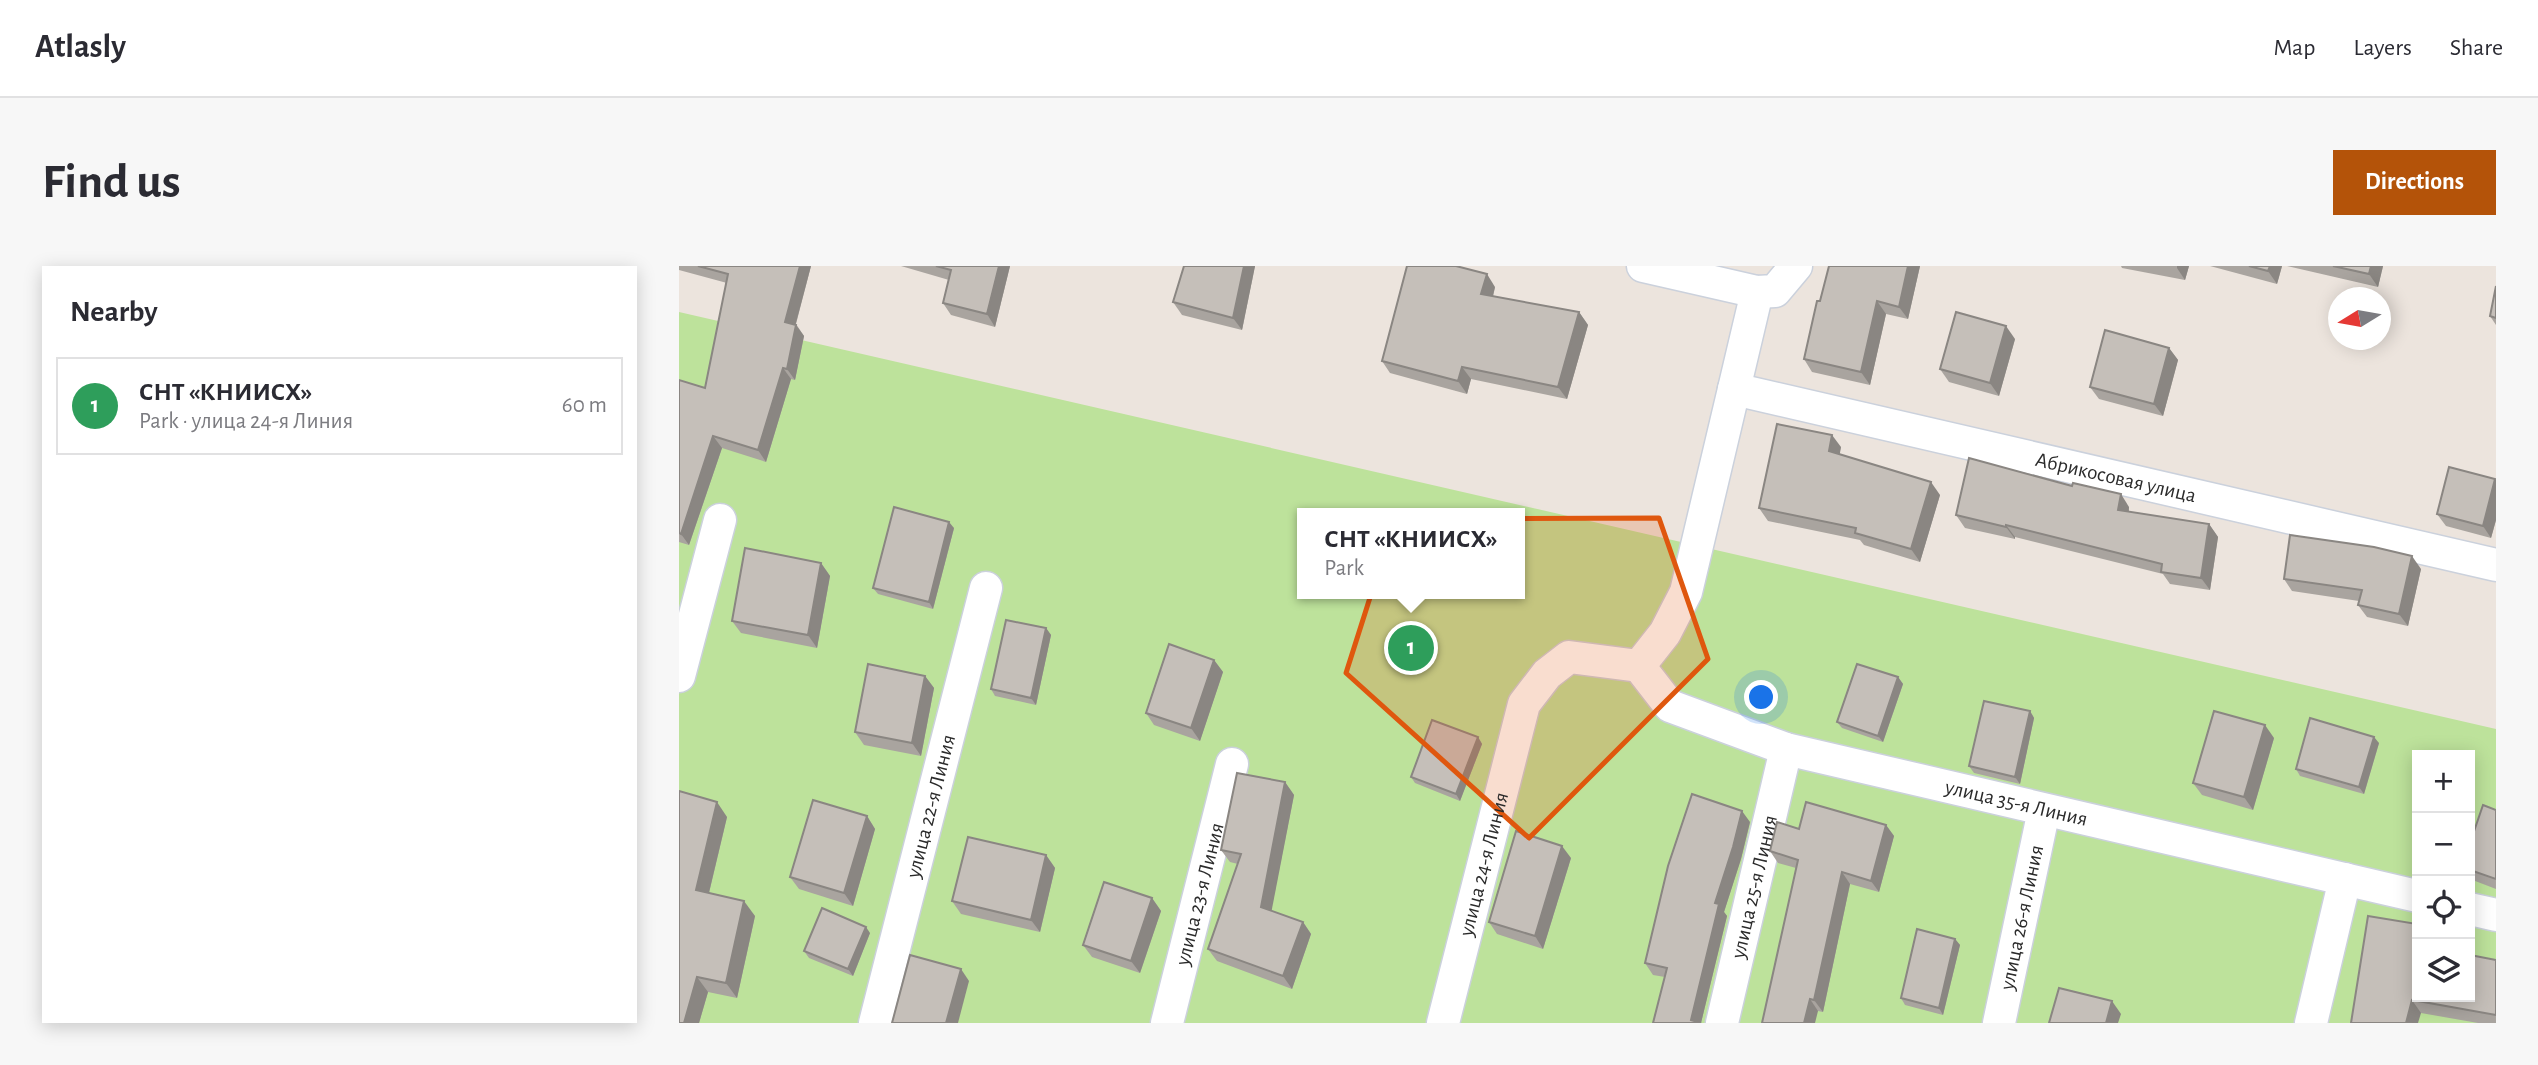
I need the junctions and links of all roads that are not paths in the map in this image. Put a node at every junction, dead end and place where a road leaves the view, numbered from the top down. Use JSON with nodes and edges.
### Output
{"nodes":[{"id":1,"x":1643,"y":266,"type":"edge"},
{"id":2,"x":1796,"y":266,"type":"edge"},
{"id":3,"x":1757,"y":292,"type":"junction"},
{"id":4,"x":1734,"y":389,"type":"junction"},
{"id":5,"x":720,"y":520,"type":"dead end"},
{"id":6,"x":2496,"y":565,"type":"edge"},
{"id":7,"x":986,"y":588,"type":"dead end"},
{"id":8,"x":1639,"y":666,"type":"junction"},
{"id":9,"x":679,"y":676,"type":"edge"},
{"id":10,"x":1786,"y":750,"type":"junction"},
{"id":11,"x":1232,"y":764,"type":"dead end"},
{"id":12,"x":2044,"y":810,"type":"junction"},
{"id":13,"x":2345,"y":879,"type":"junction"},
{"id":14,"x":2412,"y":895,"type":"edge"},
{"id":15,"x":2475,"y":910,"type":"edge"},
{"id":16,"x":2496,"y":915,"type":"edge"},
{"id":17,"x":875,"y":1023,"type":"edge"},
{"id":18,"x":1167,"y":1023,"type":"edge"},
{"id":19,"x":1443,"y":1023,"type":"edge"},
{"id":20,"x":1722,"y":1023,"type":"edge"},
{"id":21,"x":1999,"y":1023,"type":"edge"},
{"id":22,"x":2311,"y":1023,"type":"edge"}],
"edges":[{"from":1,"to":3,"type":"street"},
{"from":2,"to":3,"type":"street"},
{"from":3,"to":4,"type":"street"},
{"from":4,"to":6,"type":"street","name":"Абрикосовая улица"},
{"from":4,"to":8,"type":"street"},
{"from":5,"to":9,"type":"street"},
{"from":7,"to":17,"type":"street","name":"улица 22-я Линия"},
{"from":8,"to":10,"type":"street","name":"улица 35-я Линия"},
{"from":8,"to":19,"type":"street","name":"улица 24-я Линия"},
{"from":10,"to":12,"type":"street","name":"улица 35-я Линия"},
{"from":10,"to":20,"type":"street","name":"улица 25-я Линия"},
{"from":11,"to":18,"type":"street","name":"улица 23-я Линия"},
{"from":12,"to":13,"type":"street","name":"улица 35-я Линия"},
{"from":12,"to":21,"type":"street","name":"улица 26-я Линия"},
{"from":13,"to":14,"type":"street","name":"улица 35-я Линия"},
{"from":13,"to":22,"type":"street"},
{"from":15,"to":16,"type":"street"}]}
